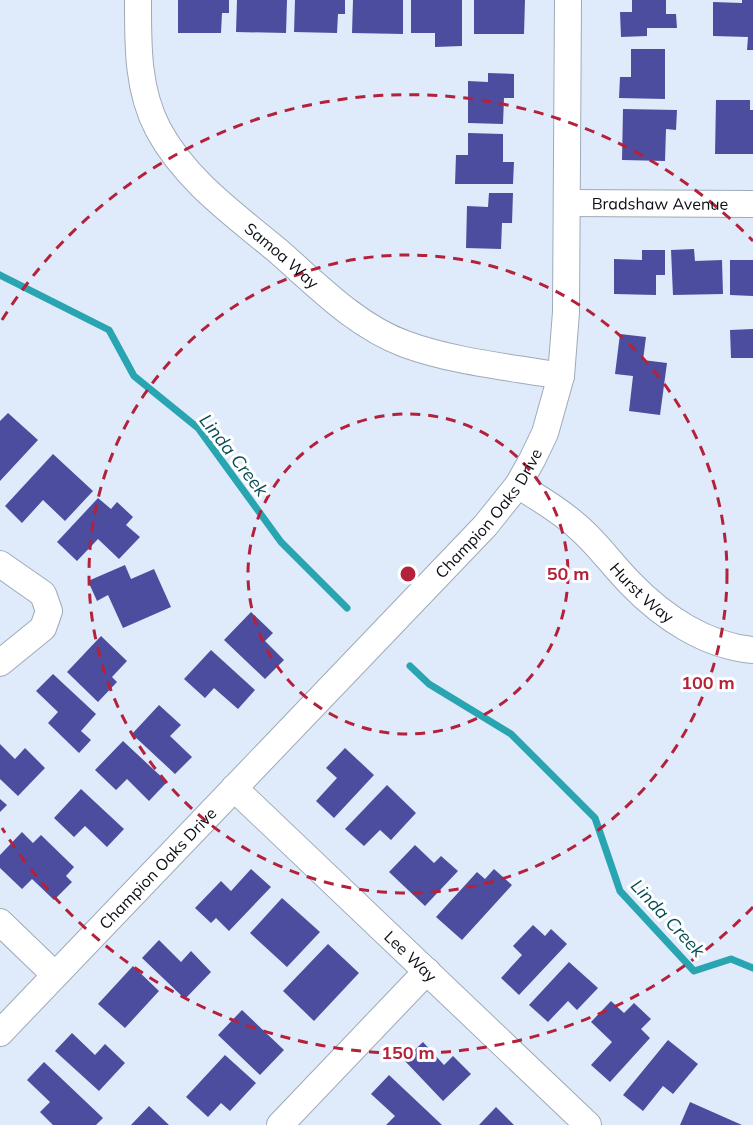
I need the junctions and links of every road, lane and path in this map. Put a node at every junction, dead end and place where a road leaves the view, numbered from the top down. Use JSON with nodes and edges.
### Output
{"nodes":[{"id":1,"x":138,"y":0,"type":"edge"},
{"id":2,"x":568,"y":0,"type":"edge"},
{"id":3,"x":567,"y":203,"type":"junction"},
{"id":4,"x":753,"y":204,"type":"edge"},
{"id":5,"x":561,"y":376,"type":"junction"},
{"id":6,"x":518,"y":485,"type":"junction"},
{"id":7,"x":0,"y":564,"type":"edge"},
{"id":8,"x":753,"y":650,"type":"edge"},
{"id":9,"x":0,"y":663,"type":"edge"},
{"id":10,"x":234,"y":788,"type":"junction"},
{"id":11,"x":0,"y":922,"type":"edge"},
{"id":12,"x":427,"y":971,"type":"junction"},
{"id":13,"x":55,"y":975,"type":"junction"},
{"id":14,"x":0,"y":1033,"type":"edge"},
{"id":15,"x":280,"y":1125,"type":"edge"},
{"id":16,"x":588,"y":1125,"type":"edge"}],
"edges":[{"from":1,"to":5,"type":"street","name":"Samoa Way"},
{"from":2,"to":3,"type":"street","name":"Champion Oaks Drive"},
{"from":3,"to":4,"type":"street","name":"Bradshaw Avenue"},
{"from":3,"to":5,"type":"street","name":"Champion Oaks Drive"},
{"from":5,"to":6,"type":"street","name":"Champion Oaks Drive"},
{"from":6,"to":8,"type":"street","name":"Hurst Way"},
{"from":6,"to":10,"type":"street","name":"Champion Oaks Drive"},
{"from":7,"to":9,"type":"street"},
{"from":10,"to":12,"type":"street","name":"Lee Way"},
{"from":10,"to":13,"type":"street","name":"Champion Oaks Drive"},
{"from":11,"to":13,"type":"street"},
{"from":12,"to":15,"type":"street"},
{"from":12,"to":16,"type":"street","name":"Lee Way"},
{"from":13,"to":14,"type":"street","name":"Champion Oaks Drive"}]}
